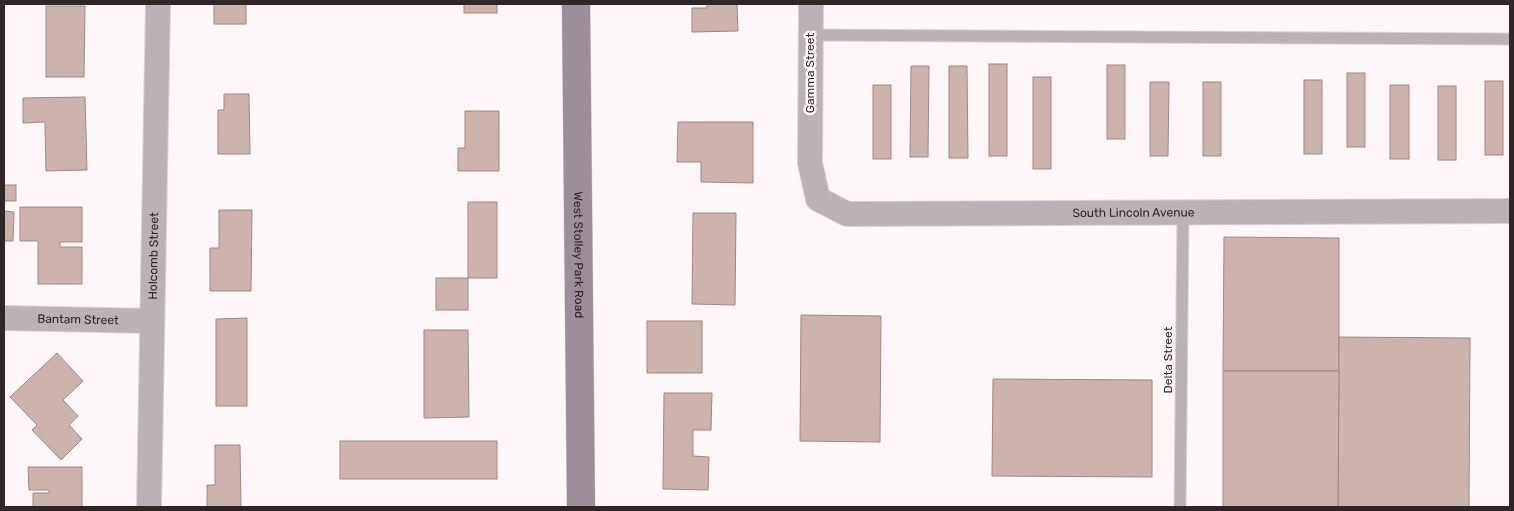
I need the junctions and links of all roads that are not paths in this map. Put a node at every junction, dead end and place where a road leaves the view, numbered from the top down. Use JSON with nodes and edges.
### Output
{"nodes":[{"id":1,"x":158,"y":4,"type":"edge"},
{"id":2,"x":576,"y":4,"type":"edge"},
{"id":3,"x":811,"y":4,"type":"edge"},
{"id":4,"x":811,"y":35,"type":"junction"},
{"id":5,"x":1510,"y":39,"type":"edge"},
{"id":6,"x":810,"y":142,"type":"joint"},
{"id":7,"x":1510,"y":211,"type":"edge"},
{"id":8,"x":1183,"y":212,"type":"junction"},
{"id":9,"x":4,"y":318,"type":"edge"},
{"id":10,"x":151,"y":321,"type":"junction"},
{"id":11,"x":149,"y":507,"type":"edge"},
{"id":12,"x":581,"y":507,"type":"edge"},
{"id":13,"x":1180,"y":507,"type":"edge"}],
"edges":[{"from":1,"to":10,"type":"street","name":"Holcomb Street"},
{"from":2,"to":12,"type":"main road","name":"West Stolley Park Road"},
{"from":3,"to":4,"type":"street","name":"Gamma Street"},
{"from":4,"to":5,"type":"lane"},
{"from":4,"to":6,"type":"street","name":"Gamma Street"},
{"from":6,"to":8,"type":"street","name":"South Lincoln Avenue"},
{"from":7,"to":8,"type":"street","name":"South Lincoln Avenue"},
{"from":8,"to":13,"type":"lane","name":"Delta Street"},
{"from":9,"to":10,"type":"street","name":"Bantam Street"},
{"from":10,"to":11,"type":"street","name":"Holcomb Street"}]}
